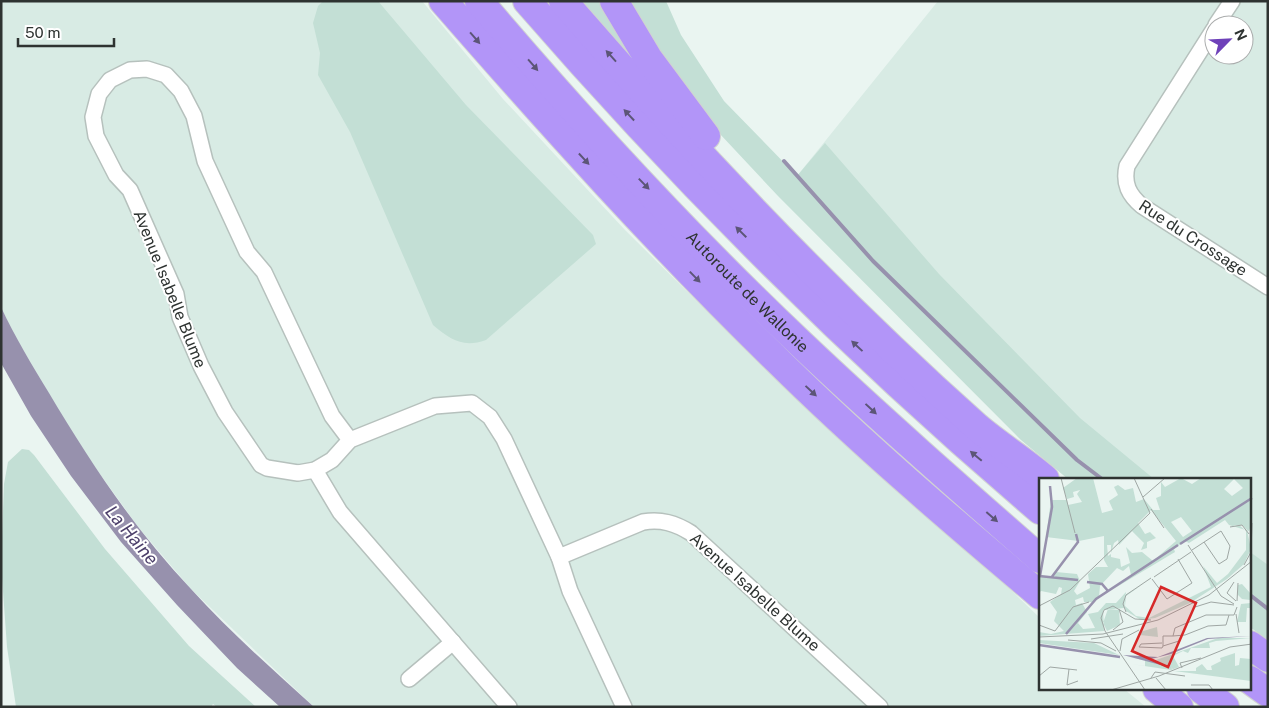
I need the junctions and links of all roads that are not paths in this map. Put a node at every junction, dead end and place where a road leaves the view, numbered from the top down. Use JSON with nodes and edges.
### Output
{"nodes":[{"id":1,"x":443,"y":1,"type":"edge"},
{"id":2,"x":479,"y":1,"type":"edge"},
{"id":3,"x":527,"y":1,"type":"edge"},
{"id":4,"x":563,"y":1,"type":"edge"},
{"id":5,"x":614,"y":1,"type":"edge"},
{"id":6,"x":1232,"y":1,"type":"edge"},
{"id":7,"x":1223,"y":15,"type":"edge"},
{"id":8,"x":1204,"y":45,"type":"edge"},
{"id":9,"x":1268,"y":288,"type":"edge"},
{"id":10,"x":350,"y":440,"type":"junction"},
{"id":11,"x":1019,"y":458,"type":"junction"},
{"id":12,"x":315,"y":470,"type":"junction"},
{"id":13,"x":1044,"y":478,"type":"edge"},
{"id":14,"x":1039,"y":509,"type":"edge"},
{"id":15,"x":559,"y":557,"type":"junction"},
{"id":16,"x":1039,"y":558,"type":"edge"},
{"id":17,"x":1039,"y":594,"type":"edge"},
{"id":18,"x":453,"y":642,"type":"junction"},
{"id":19,"x":1252,"y":646,"type":"edge"},
{"id":20,"x":1268,"y":658,"type":"edge"},
{"id":21,"x":409,"y":679,"type":"dead end"},
{"id":22,"x":1252,"y":681,"type":"edge"},
{"id":23,"x":1202,"y":690,"type":"edge"},
{"id":24,"x":1268,"y":693,"type":"edge"},
{"id":25,"x":509,"y":707,"type":"edge"},
{"id":26,"x":624,"y":707,"type":"edge"},
{"id":27,"x":880,"y":707,"type":"edge"},
{"id":28,"x":1225,"y":707,"type":"edge"}],
"edges":[{"from":1,"to":17,"type":"highway","one_way":true},
{"from":2,"to":16,"type":"highway","name":"Autoroute de Wallonie","one_way":true},
{"from":14,"to":3,"type":"highway","one_way":true},
{"from":11,"to":4,"type":"highway","one_way":true},
{"from":5,"to":11,"type":"highway"},
{"from":6,"to":7,"type":"street"},
{"from":8,"to":9,"type":"street","name":"Rue du Crossage"},
{"from":10,"to":12,"type":"street"},
{"from":10,"to":12,"type":"street","name":"Avenue Isabelle Blume"},
{"from":10,"to":15,"type":"street"},
{"from":11,"to":13,"type":"highway"},
{"from":12,"to":18,"type":"street"},
{"from":15,"to":26,"type":"street"},
{"from":15,"to":27,"type":"street","name":"Avenue Isabelle Blume"},
{"from":18,"to":21,"type":"street"},
{"from":18,"to":25,"type":"street"},
{"from":19,"to":20,"type":"highway"},
{"from":22,"to":24,"type":"highway"},
{"from":23,"to":28,"type":"highway"}]}
